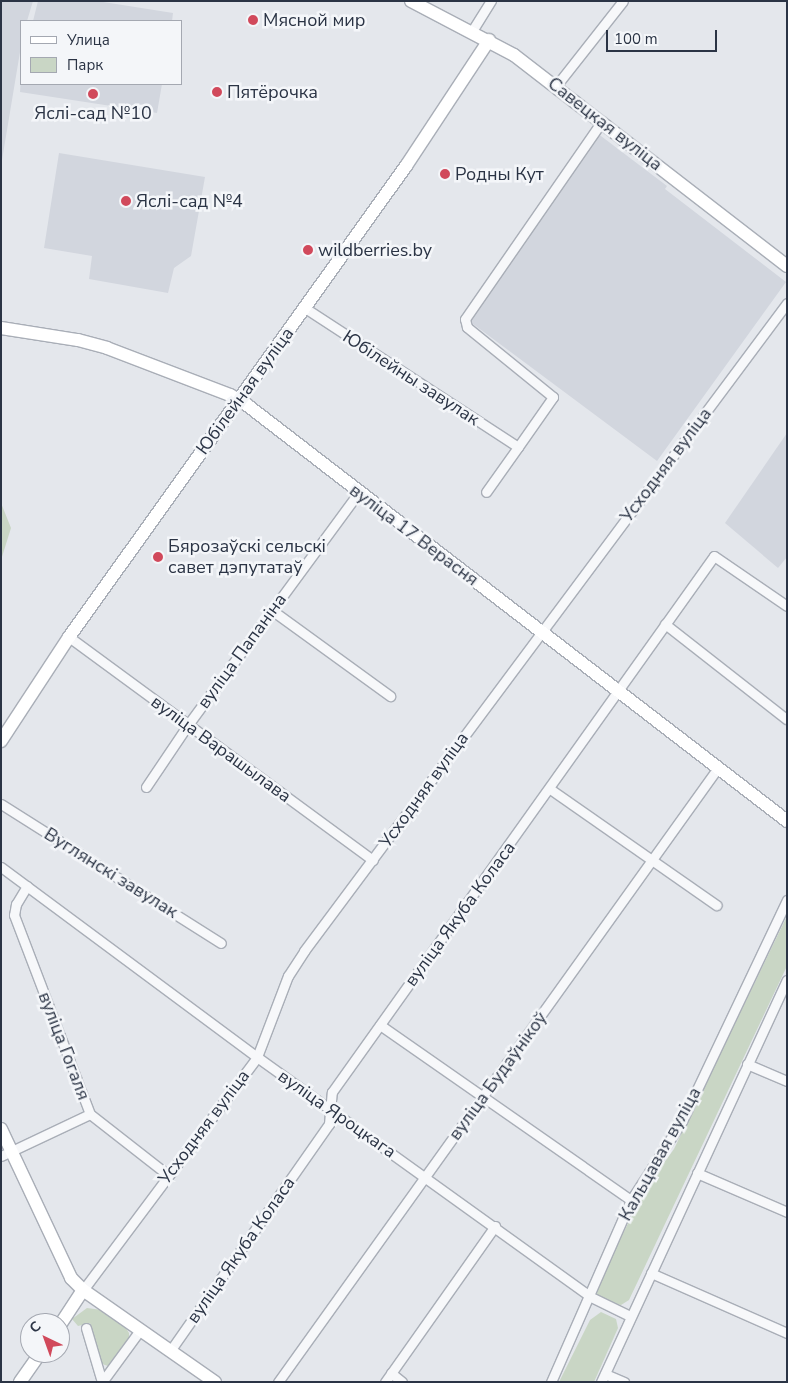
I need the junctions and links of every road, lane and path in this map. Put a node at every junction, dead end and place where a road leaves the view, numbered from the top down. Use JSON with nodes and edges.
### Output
{"nodes":[{"id":1,"x":411,"y":1,"type":"edge"},
{"id":2,"x":491,"y":1,"type":"edge"},
{"id":3,"x":623,"y":1,"type":"edge"},
{"id":4,"x":472,"y":31,"type":"junction"},
{"id":5,"x":488,"y":40,"type":"junction"},
{"id":6,"x":556,"y":86,"type":"junction"},
{"id":7,"x":602,"y":121,"type":"junction"},
{"id":8,"x":787,"y":266,"type":"edge"},
{"id":9,"x":787,"y":303,"type":"edge"},
{"id":10,"x":305,"y":308,"type":"junction"},
{"id":11,"x":1,"y":328,"type":"edge"},
{"id":12,"x":238,"y":400,"type":"junction"},
{"id":13,"x":518,"y":447,"type":"junction"},
{"id":14,"x":486,"y":492,"type":"dead end"},
{"id":15,"x":358,"y":493,"type":"junction"},
{"id":16,"x":787,"y":606,"type":"edge"},
{"id":17,"x":272,"y":611,"type":"junction"},
{"id":18,"x":665,"y":624,"type":"junction"},
{"id":19,"x":541,"y":632,"type":"junction"},
{"id":20,"x":69,"y":637,"type":"junction"},
{"id":21,"x":617,"y":692,"type":"junction"},
{"id":22,"x":390,"y":696,"type":"dead end"},
{"id":23,"x":786,"y":719,"type":"edge"},
{"id":24,"x":187,"y":726,"type":"junction"},
{"id":25,"x":1,"y":741,"type":"edge"},
{"id":26,"x":717,"y":770,"type":"junction"},
{"id":27,"x":146,"y":788,"type":"dead end"},
{"id":28,"x":550,"y":789,"type":"junction"},
{"id":29,"x":1,"y":804,"type":"edge"},
{"id":30,"x":787,"y":821,"type":"edge"},
{"id":31,"x":373,"y":860,"type":"junction"},
{"id":32,"x":652,"y":861,"type":"junction"},
{"id":33,"x":1,"y":867,"type":"edge"},
{"id":34,"x":27,"y":886,"type":"junction"},
{"id":35,"x":787,"y":900,"type":"edge"},
{"id":36,"x":716,"y":905,"type":"dead end"},
{"id":37,"x":221,"y":943,"type":"dead end"},
{"id":38,"x":787,"y":980,"type":"edge"},
{"id":39,"x":380,"y":1025,"type":"junction"},
{"id":40,"x":257,"y":1057,"type":"junction"},
{"id":41,"x":748,"y":1064,"type":"junction"},
{"id":42,"x":787,"y":1081,"type":"edge"},
{"id":43,"x":483,"y":1098,"type":"junction"},
{"id":44,"x":330,"y":1109,"type":"junction"},
{"id":45,"x":90,"y":1114,"type":"junction"},
{"id":46,"x":1,"y":1129,"type":"edge"},
{"id":47,"x":7,"y":1154,"type":"edge"},
{"id":48,"x":697,"y":1173,"type":"junction"},
{"id":49,"x":168,"y":1175,"type":"junction"},
{"id":50,"x":425,"y":1175,"type":"junction"},
{"id":51,"x":631,"y":1200,"type":"junction"},
{"id":52,"x":787,"y":1212,"type":"edge"},
{"id":53,"x":495,"y":1226,"type":"junction"},
{"id":54,"x":651,"y":1273,"type":"junction"},
{"id":55,"x":83,"y":1290,"type":"junction"},
{"id":56,"x":591,"y":1297,"type":"junction"},
{"id":57,"x":68,"y":1313,"type":"edge"},
{"id":58,"x":630,"y":1316,"type":"junction"},
{"id":59,"x":86,"y":1328,"type":"dead end"},
{"id":60,"x":140,"y":1330,"type":"junction"},
{"id":61,"x":787,"y":1333,"type":"edge"},
{"id":62,"x":170,"y":1351,"type":"junction"},
{"id":63,"x":33,"y":1363,"type":"edge"},
{"id":64,"x":391,"y":1373,"type":"junction"},
{"id":65,"x":603,"y":1378,"type":"edge"},
{"id":66,"x":20,"y":1382,"type":"edge"},
{"id":67,"x":102,"y":1382,"type":"edge"},
{"id":68,"x":215,"y":1382,"type":"edge"},
{"id":69,"x":278,"y":1382,"type":"edge"},
{"id":70,"x":385,"y":1382,"type":"edge"},
{"id":71,"x":402,"y":1382,"type":"edge"},
{"id":72,"x":551,"y":1382,"type":"edge"},
{"id":73,"x":624,"y":1382,"type":"edge"}],
"edges":[{"from":1,"to":4,"type":"street","name":"Савецкая вуліца"},
{"from":2,"to":4,"type":"street"},
{"from":3,"to":6,"type":"street"},
{"from":4,"to":5,"type":"street","name":"Савецкая вуліца"},
{"from":5,"to":6,"type":"street","name":"Савецкая вуліца"},
{"from":5,"to":10,"type":"street","name":"Юбілейная вуліца"},
{"from":6,"to":7,"type":"street","name":"Савецкая вуліца"},
{"from":7,"to":8,"type":"street","name":"Савецкая вуліца"},
{"from":7,"to":13,"type":"street"},
{"from":9,"to":19,"type":"street","name":"Усходняя вуліца"},
{"from":10,"to":12,"type":"street","name":"Юбілейная вуліца"},
{"from":10,"to":13,"type":"street","name":"Юбілейны завулак"},
{"from":11,"to":12,"type":"street","name":"вуліца 17 Верасня"},
{"from":12,"to":15,"type":"street","name":"вуліца 17 Верасня"},
{"from":12,"to":20,"type":"street","name":"Юбілейная вуліца"},
{"from":13,"to":14,"type":"street"},
{"from":15,"to":17,"type":"street","name":"вуліца Папаніна"},
{"from":15,"to":19,"type":"street","name":"вуліца 17 Верасня"},
{"from":16,"to":18,"type":"street","name":"вуліца Якуба Коласа"},
{"from":17,"to":22,"type":"street"},
{"from":17,"to":24,"type":"street","name":"вуліца Папаніна"},
{"from":18,"to":21,"type":"street","name":"вуліца Якуба Коласа"},
{"from":18,"to":23,"type":"street"},
{"from":19,"to":21,"type":"street","name":"вуліца 17 Верасня"},
{"from":19,"to":31,"type":"street","name":"Усходняя вуліца"},
{"from":20,"to":24,"type":"street","name":"вуліца Варашылава"},
{"from":20,"to":25,"type":"street","name":"Юбілейная вуліца"},
{"from":21,"to":26,"type":"street","name":"вуліца 17 Верасня"},
{"from":21,"to":28,"type":"street","name":"вуліца Якуба Коласа"},
{"from":24,"to":27,"type":"street","name":"вуліца Папаніна"},
{"from":24,"to":31,"type":"street","name":"вуліца Варашылава"},
{"from":26,"to":30,"type":"street","name":"вуліца 17 Верасня"},
{"from":26,"to":32,"type":"street","name":"вуліца Будаўнікоў"},
{"from":28,"to":32,"type":"street"},
{"from":28,"to":39,"type":"street","name":"вуліца Якуба Коласа"},
{"from":29,"to":37,"type":"street","name":"Вуглянскі завулак"},
{"from":31,"to":40,"type":"street","name":"Усходняя вуліца"},
{"from":32,"to":36,"type":"street"},
{"from":32,"to":43,"type":"street","name":"вуліца Будаўнікоў"},
{"from":33,"to":34,"type":"street","name":"вуліца Яроцкага"},
{"from":34,"to":40,"type":"street","name":"вуліца Яроцкага"},
{"from":34,"to":45,"type":"street","name":"вуліца Гогаля"},
{"from":35,"to":51,"type":"street","name":"Кальцавая вуліца"},
{"from":38,"to":41,"type":"street"},
{"from":39,"to":43,"type":"street"},
{"from":39,"to":44,"type":"street","name":"вуліца Якуба Коласа"},
{"from":40,"to":44,"type":"street","name":"вуліца Яроцкага"},
{"from":40,"to":49,"type":"street","name":"Усходняя вуліца"},
{"from":41,"to":42,"type":"street"},
{"from":41,"to":48,"type":"street"},
{"from":43,"to":50,"type":"street","name":"вуліца Будаўнікоў"},
{"from":43,"to":51,"type":"street"},
{"from":44,"to":50,"type":"street","name":"вуліца Яроцкага"},
{"from":44,"to":62,"type":"street","name":"вуліца Якуба Коласа"},
{"from":45,"to":47,"type":"street"},
{"from":45,"to":49,"type":"street","name":"вуліца Гогаля"},
{"from":46,"to":47,"type":"street"},
{"from":47,"to":55,"type":"street"},
{"from":48,"to":52,"type":"street"},
{"from":48,"to":54,"type":"street"},
{"from":49,"to":55,"type":"street","name":"Усходняя вуліца"},
{"from":50,"to":53,"type":"street","name":"вуліца Яроцкага"},
{"from":50,"to":69,"type":"street","name":"вуліца Будаўнікоў"},
{"from":51,"to":56,"type":"street","name":"Кальцавая вуліца"},
{"from":53,"to":56,"type":"street","name":"вуліца Яроцкага"},
{"from":53,"to":64,"type":"street"},
{"from":54,"to":58,"type":"street"},
{"from":54,"to":61,"type":"street"},
{"from":55,"to":57,"type":"street"},
{"from":55,"to":60,"type":"street"},
{"from":56,"to":58,"type":"street","name":"вуліца Яроцкага"},
{"from":56,"to":72,"type":"street","name":"Кальцавая вуліца"},
{"from":58,"to":65,"type":"street"},
{"from":59,"to":67,"type":"street"},
{"from":60,"to":62,"type":"street"},
{"from":60,"to":67,"type":"street"},
{"from":62,"to":68,"type":"street"},
{"from":63,"to":66,"type":"street"},
{"from":64,"to":70,"type":"street"},
{"from":64,"to":71,"type":"street"},
{"from":65,"to":73,"type":"street"}]}
